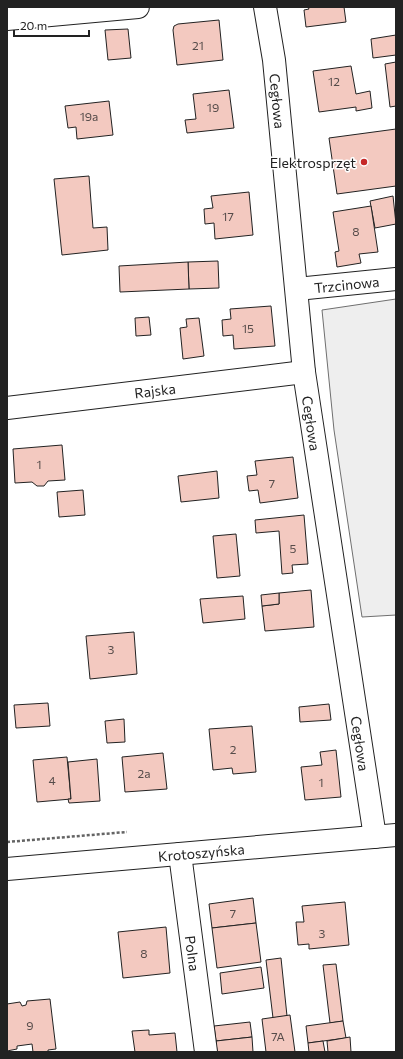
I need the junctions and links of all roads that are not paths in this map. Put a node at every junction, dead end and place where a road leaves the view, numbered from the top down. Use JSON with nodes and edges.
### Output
{"nodes":[{"id":1,"x":138,"y":7,"type":"edge"},
{"id":2,"x":265,"y":7,"type":"edge"},
{"id":3,"x":7,"y":19,"type":"edge"},
{"id":4,"x":396,"y":278,"type":"edge"},
{"id":5,"x":296,"y":289,"type":"junction"},
{"id":6,"x":304,"y":372,"type":"junction"},
{"id":7,"x":7,"y":408,"type":"edge"},
{"id":8,"x":386,"y":836,"type":"edge"},
{"id":9,"x":180,"y":854,"type":"junction"},
{"id":10,"x":7,"y":869,"type":"edge"},
{"id":11,"x":206,"y":1052,"type":"edge"}],
"edges":[{"from":1,"to":3,"type":"street"},
{"from":2,"to":5,"type":"street","name":"Cegłowa"},
{"from":4,"to":5,"type":"street","name":"Trzcinowa"},
{"from":5,"to":6,"type":"street","name":"Cegłowa"},
{"from":6,"to":7,"type":"street","name":"Rajska"},
{"from":6,"to":8,"type":"street","name":"Cegłowa"},
{"from":8,"to":9,"type":"street","name":"Krotoszyńska"},
{"from":9,"to":10,"type":"street","name":"Krotoszyńska"},
{"from":9,"to":11,"type":"street","name":"Polna"}]}
